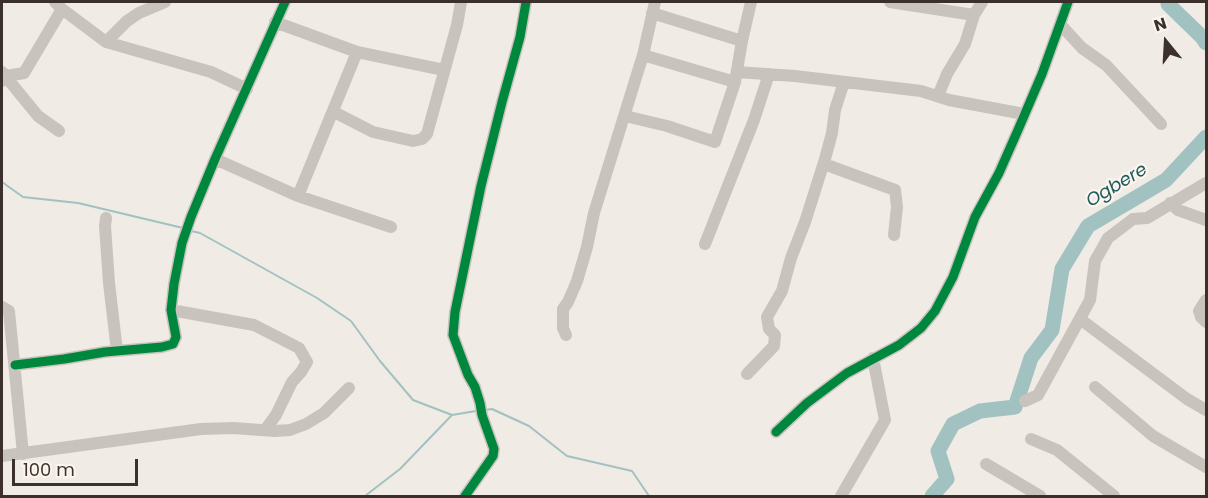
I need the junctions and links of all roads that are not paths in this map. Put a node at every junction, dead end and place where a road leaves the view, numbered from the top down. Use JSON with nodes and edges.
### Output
{"nodes":[{"id":1,"x":165,"y":2,"type":"edge"},
{"id":2,"x":285,"y":2,"type":"edge"},
{"id":3,"x":461,"y":2,"type":"edge"},
{"id":4,"x":526,"y":2,"type":"edge"},
{"id":5,"x":751,"y":2,"type":"edge"},
{"id":6,"x":890,"y":2,"type":"edge"},
{"id":7,"x":982,"y":2,"type":"edge"},
{"id":8,"x":1068,"y":2,"type":"edge"},
{"id":9,"x":58,"y":5,"type":"edge"},
{"id":10,"x":654,"y":7,"type":"edge"},
{"id":11,"x":974,"y":15,"type":"junction"},
{"id":12,"x":275,"y":22,"type":"junction"},
{"id":13,"x":1060,"y":24,"type":"junction"},
{"id":14,"x":742,"y":41,"type":"junction"},
{"id":15,"x":106,"y":42,"type":"junction"},
{"id":16,"x":357,"y":52,"type":"junction"},
{"id":17,"x":643,"y":55,"type":"junction"},
{"id":18,"x":444,"y":70,"type":"junction"},
{"id":19,"x":770,"y":74,"type":"junction"},
{"id":20,"x":3,"y":76,"type":"edge"},
{"id":21,"x":736,"y":77,"type":"junction"},
{"id":22,"x":844,"y":82,"type":"junction"},
{"id":23,"x":247,"y":89,"type":"junction"},
{"id":24,"x":938,"y":96,"type":"junction"},
{"id":25,"x":334,"y":112,"type":"junction"},
{"id":26,"x":1024,"y":114,"type":"junction"},
{"id":27,"x":625,"y":116,"type":"junction"},
{"id":28,"x":1161,"y":124,"type":"dead end"},
{"id":29,"x":59,"y":131,"type":"dead end"},
{"id":30,"x":215,"y":159,"type":"junction"},
{"id":31,"x":824,"y":164,"type":"junction"},
{"id":32,"x":1206,"y":183,"type":"edge"},
{"id":33,"x":298,"y":196,"type":"junction"},
{"id":34,"x":1170,"y":203,"type":"junction"},
{"id":35,"x":106,"y":218,"type":"dead end"},
{"id":36,"x":1206,"y":220,"type":"edge"},
{"id":37,"x":391,"y":227,"type":"dead end"},
{"id":38,"x":894,"y":235,"type":"dead end"},
{"id":39,"x":705,"y":244,"type":"dead end"},
{"id":40,"x":1206,"y":300,"type":"edge"},
{"id":41,"x":2,"y":307,"type":"edge"},
{"id":42,"x":171,"y":310,"type":"junction"},
{"id":43,"x":1080,"y":319,"type":"junction"},
{"id":44,"x":1206,"y":322,"type":"edge"},
{"id":45,"x":566,"y":335,"type":"dead end"},
{"id":46,"x":117,"y":351,"type":"junction"},
{"id":47,"x":873,"y":358,"type":"junction"},
{"id":48,"x":15,"y":365,"type":"junction"},
{"id":49,"x":747,"y":374,"type":"dead end"},
{"id":50,"x":1095,"y":387,"type":"dead end"},
{"id":51,"x":349,"y":388,"type":"dead end"},
{"id":52,"x":1024,"y":401,"type":"dead end"},
{"id":53,"x":1206,"y":410,"type":"edge"},
{"id":54,"x":265,"y":430,"type":"junction"},
{"id":55,"x":776,"y":432,"type":"dead end"},
{"id":56,"x":1031,"y":439,"type":"dead end"},
{"id":57,"x":22,"y":454,"type":"junction"},
{"id":58,"x":2,"y":456,"type":"edge"},
{"id":59,"x":986,"y":464,"type":"dead end"},
{"id":60,"x":1206,"y":467,"type":"edge"},
{"id":61,"x":465,"y":496,"type":"edge"},
{"id":62,"x":841,"y":496,"type":"edge"},
{"id":63,"x":1040,"y":496,"type":"edge"},
{"id":64,"x":1114,"y":496,"type":"edge"}],
"edges":[{"from":1,"to":15,"type":"street"},
{"from":2,"to":12,"type":"street"},
{"from":3,"to":18,"type":"street"},
{"from":4,"to":61,"type":"street"},
{"from":5,"to":14,"type":"street"},
{"from":6,"to":11,"type":"street"},
{"from":7,"to":11,"type":"street"},
{"from":8,"to":13,"type":"street"},
{"from":9,"to":15,"type":"street"},
{"from":9,"to":20,"type":"street"},
{"from":10,"to":14,"type":"street"},
{"from":10,"to":17,"type":"street"},
{"from":11,"to":24,"type":"street"},
{"from":12,"to":16,"type":"street"},
{"from":12,"to":23,"type":"street"},
{"from":13,"to":26,"type":"street"},
{"from":13,"to":28,"type":"street"},
{"from":14,"to":21,"type":"street"},
{"from":15,"to":23,"type":"street"},
{"from":16,"to":18,"type":"street"},
{"from":16,"to":25,"type":"street"},
{"from":17,"to":21,"type":"street"},
{"from":17,"to":27,"type":"street"},
{"from":18,"to":25,"type":"street"},
{"from":19,"to":21,"type":"street"},
{"from":19,"to":22,"type":"street"},
{"from":19,"to":39,"type":"street"},
{"from":20,"to":29,"type":"street"},
{"from":21,"to":27,"type":"street"},
{"from":22,"to":24,"type":"street"},
{"from":22,"to":31,"type":"street"},
{"from":23,"to":30,"type":"street"},
{"from":24,"to":26,"type":"street"},
{"from":25,"to":33,"type":"street"},
{"from":26,"to":47,"type":"street"},
{"from":27,"to":45,"type":"street"},
{"from":30,"to":33,"type":"street"},
{"from":30,"to":42,"type":"street"},
{"from":31,"to":38,"type":"street"},
{"from":31,"to":49,"type":"street"},
{"from":32,"to":34,"type":"street"},
{"from":33,"to":37,"type":"street"},
{"from":34,"to":36,"type":"street"},
{"from":34,"to":43,"type":"street"},
{"from":35,"to":46,"type":"street"},
{"from":40,"to":44,"type":"street"},
{"from":41,"to":48,"type":"street"},
{"from":42,"to":46,"type":"street"},
{"from":42,"to":54,"type":"street"},
{"from":43,"to":52,"type":"street"},
{"from":43,"to":53,"type":"street"},
{"from":46,"to":48,"type":"street"},
{"from":47,"to":55,"type":"street"},
{"from":47,"to":62,"type":"street"},
{"from":48,"to":57,"type":"street"},
{"from":50,"to":60,"type":"street"},
{"from":51,"to":54,"type":"street"},
{"from":54,"to":57,"type":"street"},
{"from":56,"to":64,"type":"street"},
{"from":57,"to":58,"type":"street"},
{"from":59,"to":63,"type":"street"}]}
